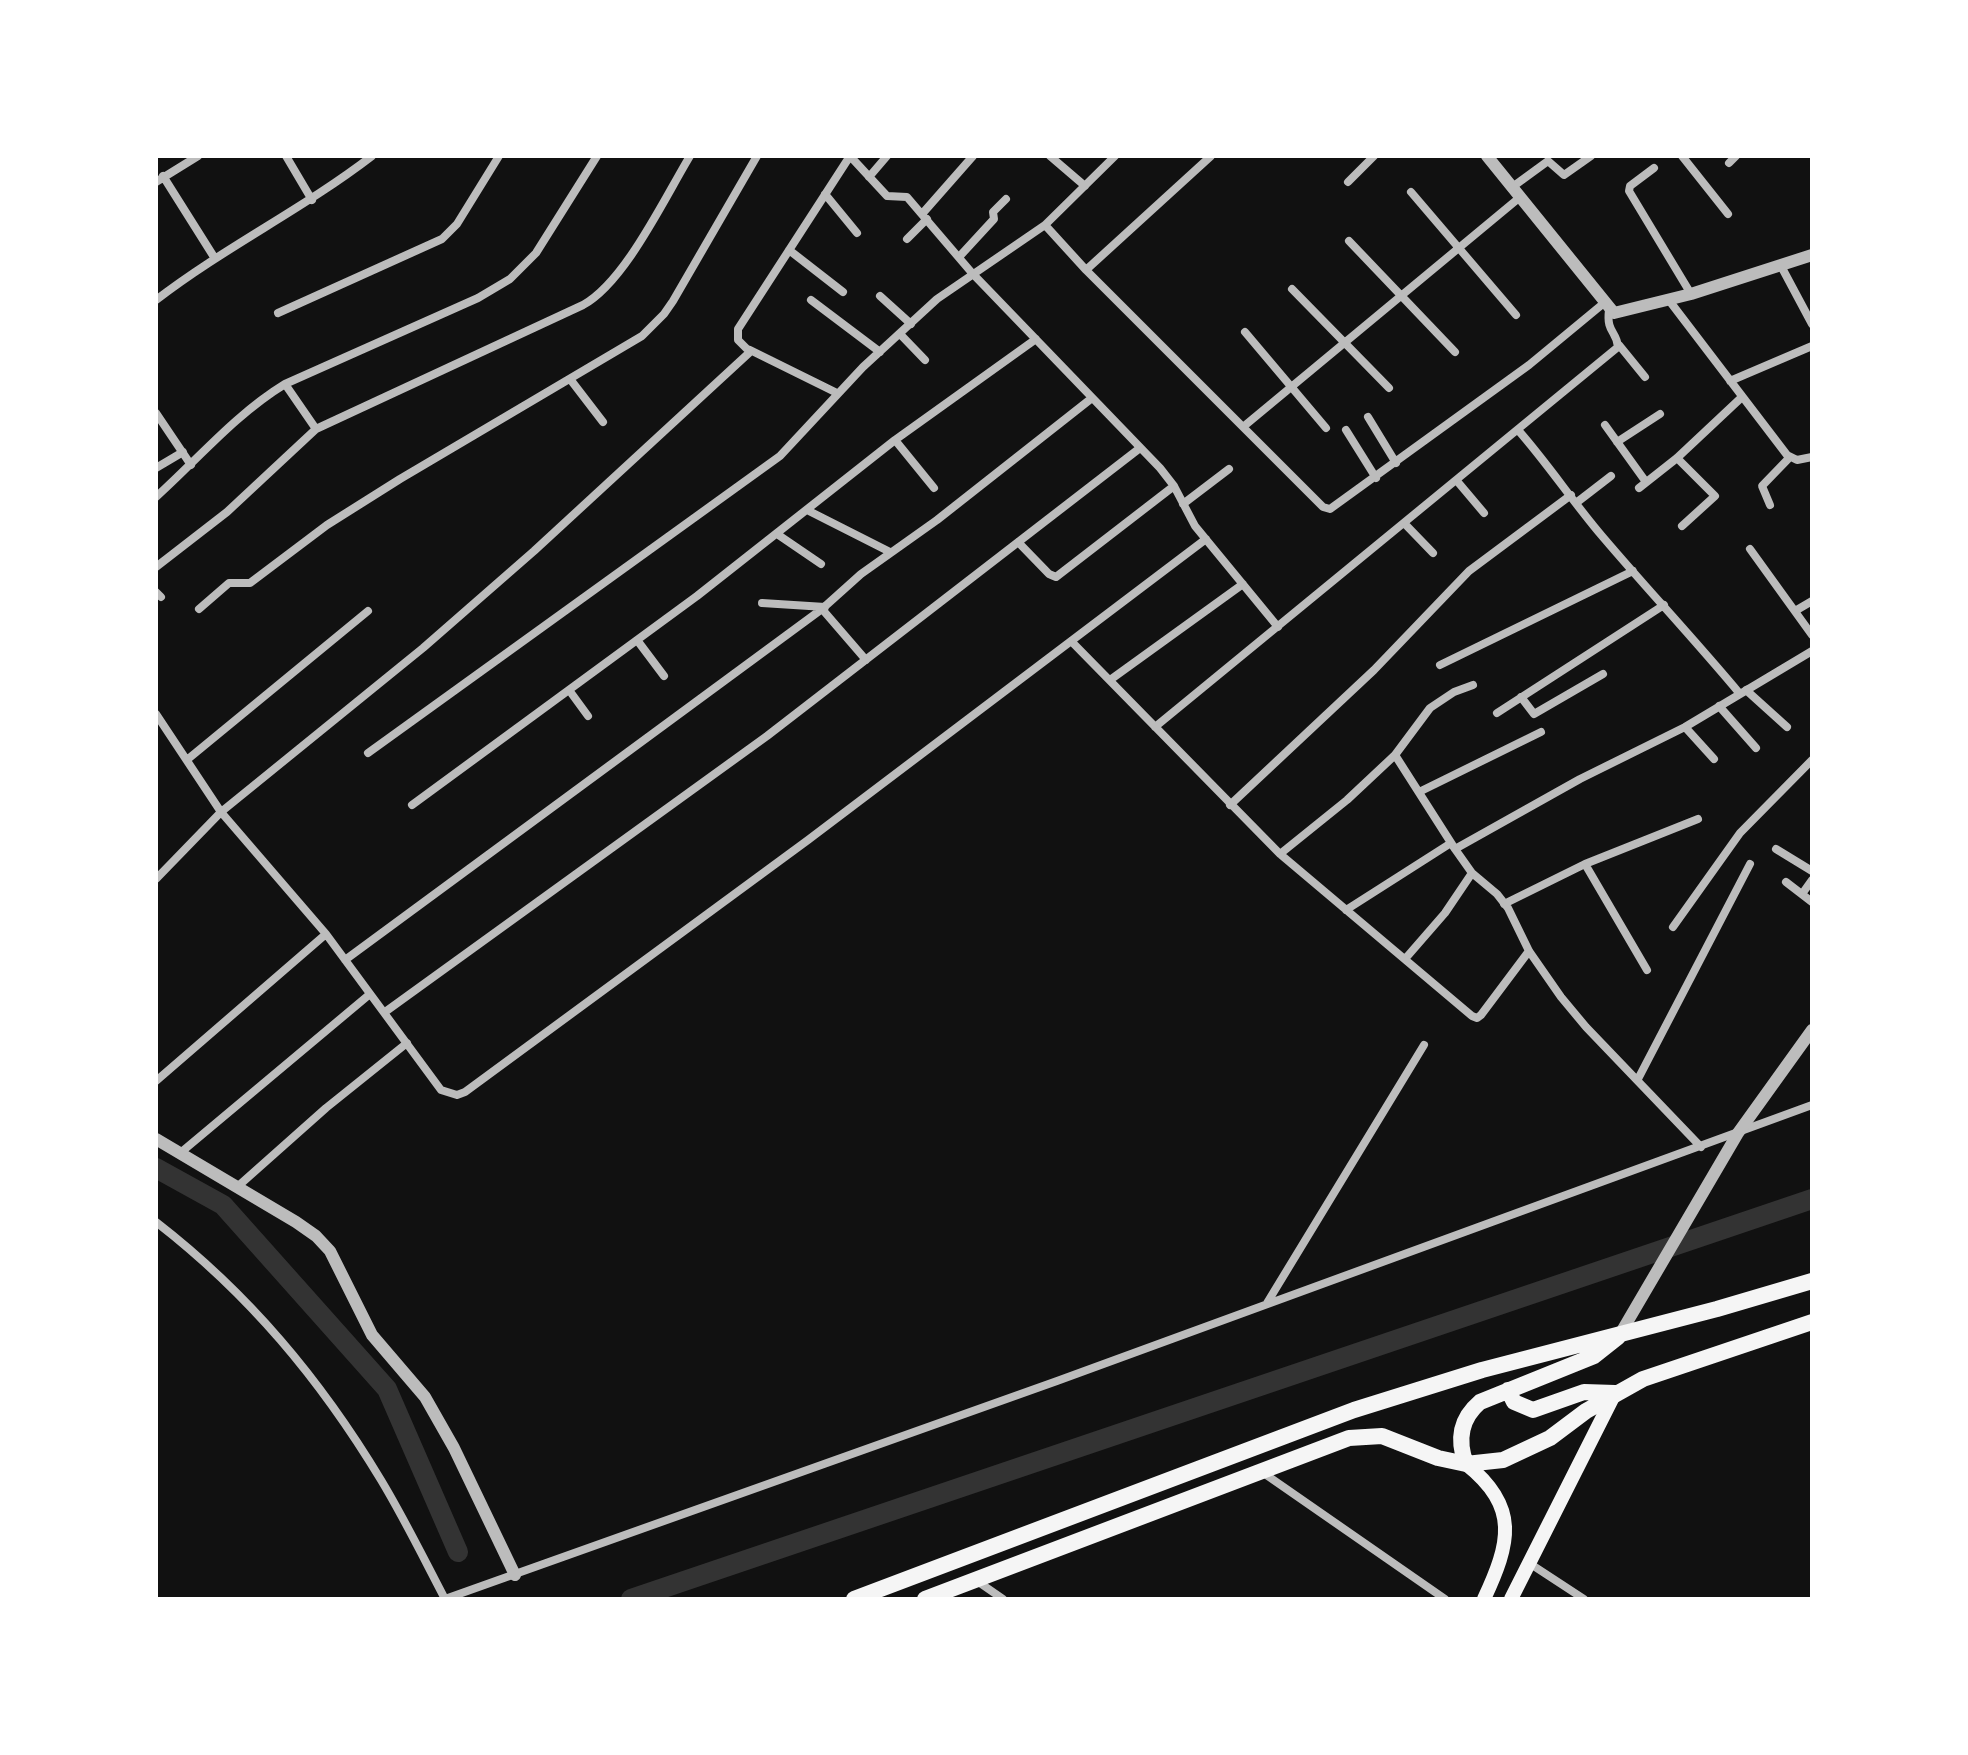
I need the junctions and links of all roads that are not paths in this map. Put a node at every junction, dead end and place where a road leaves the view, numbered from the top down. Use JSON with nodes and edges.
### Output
{"nodes":[{"id":1,"x":198,"y":156,"type":"edge"},
{"id":2,"x":286,"y":156,"type":"edge"},
{"id":3,"x":372,"y":156,"type":"edge"},
{"id":4,"x":499,"y":156,"type":"edge"},
{"id":5,"x":597,"y":156,"type":"edge"},
{"id":6,"x":690,"y":156,"type":"edge"},
{"id":7,"x":757,"y":156,"type":"edge"},
{"id":8,"x":850,"y":156,"type":"edge"},
{"id":9,"x":887,"y":156,"type":"edge"},
{"id":10,"x":973,"y":156,"type":"edge"},
{"id":11,"x":1050,"y":156,"type":"edge"},
{"id":12,"x":1115,"y":156,"type":"edge"},
{"id":13,"x":1211,"y":156,"type":"edge"},
{"id":14,"x":1374,"y":156,"type":"edge"},
{"id":15,"x":1487,"y":156,"type":"edge"},
{"id":16,"x":1591,"y":156,"type":"edge"},
{"id":17,"x":1682,"y":156,"type":"edge"},
{"id":18,"x":1654,"y":168,"type":"dead end"},
{"id":19,"x":869,"y":177,"type":"junction"},
{"id":20,"x":160,"y":179,"type":"edge"},
{"id":21,"x":1348,"y":182,"type":"dead end"},
{"id":22,"x":1085,"y":186,"type":"junction"},
{"id":23,"x":1411,"y":192,"type":"dead end"},
{"id":24,"x":1515,"y":193,"type":"junction"},
{"id":25,"x":825,"y":194,"type":"junction"},
{"id":26,"x":991,"y":198,"type":"dead end"},
{"id":27,"x":312,"y":200,"type":"junction"},
{"id":28,"x":1728,"y":214,"type":"dead end"},
{"id":29,"x":924,"y":216,"type":"junction"},
{"id":30,"x":1045,"y":225,"type":"junction"},
{"id":31,"x":857,"y":233,"type":"dead end"},
{"id":32,"x":907,"y":239,"type":"dead end"},
{"id":33,"x":1349,"y":241,"type":"dead end"},
{"id":34,"x":1459,"y":248,"type":"junction"},
{"id":35,"x":789,"y":250,"type":"junction"},
{"id":36,"x":1812,"y":255,"type":"edge"},
{"id":37,"x":214,"y":257,"type":"junction"},
{"id":38,"x":959,"y":257,"type":"junction"},
{"id":39,"x":1781,"y":266,"type":"junction"},
{"id":40,"x":1086,"y":270,"type":"junction"},
{"id":41,"x":972,"y":273,"type":"junction"},
{"id":42,"x":1292,"y":289,"type":"dead end"},
{"id":43,"x":843,"y":292,"type":"dead end"},
{"id":44,"x":1691,"y":294,"type":"junction"},
{"id":45,"x":1401,"y":295,"type":"junction"},
{"id":46,"x":880,"y":296,"type":"dead end"},
{"id":47,"x":1668,"y":299,"type":"junction"},
{"id":48,"x":156,"y":300,"type":"edge"},
{"id":49,"x":811,"y":300,"type":"dead end"},
{"id":50,"x":1606,"y":306,"type":"junction"},
{"id":51,"x":278,"y":313,"type":"dead end"},
{"id":52,"x":1516,"y":315,"type":"dead end"},
{"id":53,"x":911,"y":324,"type":"junction"},
{"id":54,"x":1812,"y":324,"type":"edge"},
{"id":55,"x":1245,"y":332,"type":"dead end"},
{"id":56,"x":900,"y":334,"type":"junction"},
{"id":57,"x":1036,"y":339,"type":"junction"},
{"id":58,"x":1346,"y":341,"type":"junction"},
{"id":59,"x":1619,"y":345,"type":"junction"},
{"id":60,"x":1812,"y":346,"type":"edge"},
{"id":61,"x":750,"y":350,"type":"junction"},
{"id":62,"x":880,"y":352,"type":"junction"},
{"id":63,"x":1455,"y":352,"type":"dead end"},
{"id":64,"x":925,"y":360,"type":"dead end"},
{"id":65,"x":1645,"y":377,"type":"dead end"},
{"id":66,"x":570,"y":379,"type":"junction"},
{"id":67,"x":1730,"y":381,"type":"junction"},
{"id":68,"x":285,"y":384,"type":"junction"},
{"id":69,"x":1292,"y":387,"type":"junction"},
{"id":70,"x":1389,"y":388,"type":"dead end"},
{"id":71,"x":837,"y":393,"type":"junction"},
{"id":72,"x":1742,"y":397,"type":"junction"},
{"id":73,"x":1092,"y":398,"type":"junction"},
{"id":74,"x":156,"y":413,"type":"edge"},
{"id":75,"x":1660,"y":414,"type":"dead end"},
{"id":76,"x":1368,"y":417,"type":"dead end"},
{"id":77,"x":603,"y":422,"type":"dead end"},
{"id":78,"x":1605,"y":425,"type":"dead end"},
{"id":79,"x":1243,"y":427,"type":"junction"},
{"id":80,"x":1326,"y":428,"type":"dead end"},
{"id":81,"x":316,"y":429,"type":"junction"},
{"id":82,"x":1346,"y":430,"type":"dead end"},
{"id":83,"x":1518,"y":430,"type":"junction"},
{"id":84,"x":895,"y":440,"type":"junction"},
{"id":85,"x":1617,"y":442,"type":"junction"},
{"id":86,"x":1140,"y":448,"type":"junction"},
{"id":87,"x":183,"y":452,"type":"junction"},
{"id":88,"x":1790,"y":457,"type":"junction"},
{"id":89,"x":1812,"y":457,"type":"edge"},
{"id":90,"x":1677,"y":458,"type":"junction"},
{"id":91,"x":1396,"y":463,"type":"junction"},
{"id":92,"x":191,"y":465,"type":"junction"},
{"id":93,"x":156,"y":468,"type":"edge"},
{"id":94,"x":1229,"y":469,"type":"dead end"},
{"id":95,"x":1611,"y":476,"type":"dead end"},
{"id":96,"x":1376,"y":478,"type":"junction"},
{"id":97,"x":1457,"y":481,"type":"junction"},
{"id":98,"x":1174,"y":486,"type":"junction"},
{"id":99,"x":934,"y":488,"type":"dead end"},
{"id":100,"x":156,"y":497,"type":"edge"},
{"id":101,"x":1574,"y":499,"type":"junction"},
{"id":102,"x":1183,"y":504,"type":"junction"},
{"id":103,"x":1770,"y":505,"type":"dead end"},
{"id":104,"x":807,"y":510,"type":"junction"},
{"id":105,"x":1484,"y":513,"type":"dead end"},
{"id":106,"x":1404,"y":523,"type":"junction"},
{"id":107,"x":1682,"y":526,"type":"dead end"},
{"id":108,"x":777,"y":534,"type":"junction"},
{"id":109,"x":1206,"y":539,"type":"junction"},
{"id":110,"x":1018,"y":542,"type":"junction"},
{"id":111,"x":1750,"y":549,"type":"dead end"},
{"id":112,"x":890,"y":552,"type":"junction"},
{"id":113,"x":1433,"y":553,"type":"dead end"},
{"id":114,"x":821,"y":564,"type":"dead end"},
{"id":115,"x":156,"y":567,"type":"edge"},
{"id":116,"x":1633,"y":571,"type":"junction"},
{"id":117,"x":1243,"y":584,"type":"junction"},
{"id":118,"x":1812,"y":601,"type":"edge"},
{"id":119,"x":762,"y":603,"type":"dead end"},
{"id":120,"x":1664,"y":605,"type":"junction"},
{"id":121,"x":824,"y":608,"type":"junction"},
{"id":122,"x":199,"y":609,"type":"dead end"},
{"id":123,"x":368,"y":611,"type":"dead end"},
{"id":124,"x":1795,"y":611,"type":"junction"},
{"id":125,"x":1278,"y":627,"type":"junction"},
{"id":126,"x":1812,"y":635,"type":"edge"},
{"id":127,"x":637,"y":640,"type":"junction"},
{"id":128,"x":1071,"y":641,"type":"junction"},
{"id":129,"x":1812,"y":651,"type":"edge"},
{"id":130,"x":866,"y":660,"type":"junction"},
{"id":131,"x":1440,"y":665,"type":"dead end"},
{"id":132,"x":1603,"y":674,"type":"dead end"},
{"id":133,"x":664,"y":676,"type":"dead end"},
{"id":134,"x":1110,"y":680,"type":"junction"},
{"id":135,"x":1473,"y":685,"type":"dead end"},
{"id":136,"x":569,"y":690,"type":"junction"},
{"id":137,"x":1743,"y":692,"type":"junction"},
{"id":138,"x":1521,"y":697,"type":"junction"},
{"id":139,"x":1719,"y":706,"type":"junction"},
{"id":140,"x":1497,"y":713,"type":"dead end"},
{"id":141,"x":156,"y":714,"type":"edge"},
{"id":142,"x":588,"y":716,"type":"dead end"},
{"id":143,"x":1155,"y":727,"type":"junction"},
{"id":144,"x":1685,"y":727,"type":"junction"},
{"id":145,"x":1787,"y":727,"type":"dead end"},
{"id":146,"x":1541,"y":732,"type":"dead end"},
{"id":147,"x":1756,"y":748,"type":"dead end"},
{"id":148,"x":368,"y":753,"type":"dead end"},
{"id":149,"x":1395,"y":755,"type":"junction"},
{"id":150,"x":188,"y":759,"type":"junction"},
{"id":151,"x":1714,"y":759,"type":"dead end"},
{"id":152,"x":1812,"y":760,"type":"edge"},
{"id":153,"x":1419,"y":792,"type":"junction"},
{"id":154,"x":412,"y":805,"type":"dead end"},
{"id":155,"x":1230,"y":805,"type":"junction"},
{"id":156,"x":221,"y":812,"type":"junction"},
{"id":157,"x":1698,"y":819,"type":"dead end"},
{"id":158,"x":1453,"y":846,"type":"junction"},
{"id":159,"x":1776,"y":849,"type":"dead end"},
{"id":160,"x":1280,"y":854,"type":"junction"},
{"id":161,"x":1585,"y":864,"type":"junction"},
{"id":162,"x":1750,"y":864,"type":"dead end"},
{"id":163,"x":1812,"y":871,"type":"edge"},
{"id":164,"x":1472,"y":873,"type":"junction"},
{"id":165,"x":156,"y":879,"type":"edge"},
{"id":166,"x":1812,"y":880,"type":"edge"},
{"id":167,"x":1786,"y":882,"type":"dead end"},
{"id":168,"x":1802,"y":894,"type":"junction"},
{"id":169,"x":1812,"y":902,"type":"edge"},
{"id":170,"x":1504,"y":904,"type":"junction"},
{"id":171,"x":1346,"y":910,"type":"junction"},
{"id":172,"x":1673,"y":927,"type":"dead end"},
{"id":173,"x":326,"y":934,"type":"junction"},
{"id":174,"x":1529,"y":951,"type":"junction"},
{"id":175,"x":1405,"y":959,"type":"junction"},
{"id":176,"x":345,"y":960,"type":"junction"},
{"id":177,"x":1647,"y":970,"type":"dead end"},
{"id":178,"x":370,"y":994,"type":"junction"},
{"id":179,"x":385,"y":1012,"type":"junction"},
{"id":180,"x":1812,"y":1030,"type":"edge"},
{"id":181,"x":407,"y":1043,"type":"junction"},
{"id":182,"x":1424,"y":1045,"type":"dead end"},
{"id":183,"x":1638,"y":1079,"type":"junction"},
{"id":184,"x":156,"y":1081,"type":"edge"},
{"id":185,"x":1812,"y":1105,"type":"edge"},
{"id":186,"x":1738,"y":1133,"type":"junction"},
{"id":187,"x":156,"y":1139,"type":"edge"},
{"id":188,"x":1701,"y":1147,"type":"junction"},
{"id":189,"x":179,"y":1154,"type":"junction"},
{"id":190,"x":236,"y":1188,"type":"junction"},
{"id":191,"x":156,"y":1222,"type":"edge"},
{"id":192,"x":1812,"y":1281,"type":"edge"},
{"id":193,"x":1267,"y":1304,"type":"junction"},
{"id":194,"x":1812,"y":1322,"type":"edge"},
{"id":195,"x":1619,"y":1336,"type":"junction"},
{"id":196,"x":1508,"y":1390,"type":"junction"},
{"id":197,"x":1615,"y":1393,"type":"junction"},
{"id":198,"x":1466,"y":1464,"type":"junction"},
{"id":199,"x":1261,"y":1472,"type":"junction"},
{"id":200,"x":1529,"y":1563,"type":"junction"},
{"id":201,"x":515,"y":1575,"type":"junction"},
{"id":202,"x":976,"y":1580,"type":"junction"},
{"id":203,"x":445,"y":1599,"type":"edge"},
{"id":204,"x":854,"y":1599,"type":"edge"},
{"id":205,"x":925,"y":1599,"type":"edge"},
{"id":206,"x":1003,"y":1599,"type":"edge"},
{"id":207,"x":1445,"y":1599,"type":"edge"},
{"id":208,"x":1484,"y":1599,"type":"edge"},
{"id":209,"x":1511,"y":1599,"type":"edge"},
{"id":210,"x":1584,"y":1599,"type":"edge"}],
"edges":[{"from":1,"to":20,"type":"street"},
{"from":2,"to":27,"type":"street"},
{"from":3,"to":27,"type":"street"},
{"from":4,"to":51,"type":"street"},
{"from":5,"to":68,"type":"street"},
{"from":6,"to":81,"type":"street"},
{"from":7,"to":66,"type":"street"},
{"from":8,"to":19,"type":"street"},
{"from":8,"to":25,"type":"street"},
{"from":9,"to":19,"type":"street"},
{"from":10,"to":29,"type":"street"},
{"from":11,"to":22,"type":"street"},
{"from":12,"to":22,"type":"street"},
{"from":13,"to":40,"type":"street"},
{"from":14,"to":21,"type":"street"},
{"from":15,"to":24,"type":"street"},
{"from":16,"to":24,"type":"street"},
{"from":17,"to":28,"type":"street"},
{"from":18,"to":44,"type":"street"},
{"from":19,"to":29,"type":"street"},
{"from":20,"to":37,"type":"street"},
{"from":22,"to":30,"type":"street"},
{"from":23,"to":34,"type":"street"},
{"from":24,"to":34,"type":"street"},
{"from":24,"to":50,"type":"street"},
{"from":25,"to":31,"type":"street"},
{"from":25,"to":35,"type":"street"},
{"from":26,"to":38,"type":"street"},
{"from":27,"to":37,"type":"street"},
{"from":29,"to":32,"type":"street"},
{"from":29,"to":38,"type":"street"},
{"from":30,"to":40,"type":"street"},
{"from":30,"to":41,"type":"street"},
{"from":33,"to":45,"type":"street"},
{"from":34,"to":45,"type":"street"},
{"from":34,"to":52,"type":"street"},
{"from":35,"to":43,"type":"street"},
{"from":35,"to":61,"type":"street"},
{"from":36,"to":39,"type":"street"},
{"from":37,"to":48,"type":"street"},
{"from":38,"to":41,"type":"street"},
{"from":39,"to":44,"type":"street"},
{"from":39,"to":54,"type":"street"},
{"from":40,"to":79,"type":"street"},
{"from":41,"to":53,"type":"street"},
{"from":41,"to":57,"type":"street"},
{"from":42,"to":58,"type":"street"},
{"from":44,"to":47,"type":"street"},
{"from":45,"to":58,"type":"street"},
{"from":45,"to":63,"type":"street"},
{"from":46,"to":53,"type":"street"},
{"from":47,"to":50,"type":"street"},
{"from":47,"to":67,"type":"street"},
{"from":49,"to":62,"type":"street"},
{"from":50,"to":59,"type":"street"},
{"from":50,"to":91,"type":"street"},
{"from":53,"to":56,"type":"street"},
{"from":55,"to":69,"type":"street"},
{"from":56,"to":62,"type":"street"},
{"from":56,"to":64,"type":"street"},
{"from":57,"to":73,"type":"street"},
{"from":57,"to":84,"type":"street"},
{"from":58,"to":69,"type":"street"},
{"from":58,"to":70,"type":"street"},
{"from":59,"to":65,"type":"street"},
{"from":59,"to":83,"type":"street"},
{"from":60,"to":67,"type":"street"},
{"from":61,"to":71,"type":"street"},
{"from":61,"to":156,"type":"street"},
{"from":62,"to":71,"type":"street"},
{"from":66,"to":77,"type":"street"},
{"from":66,"to":122,"type":"street"},
{"from":67,"to":72,"type":"street"},
{"from":68,"to":81,"type":"street"},
{"from":68,"to":92,"type":"street"},
{"from":69,"to":79,"type":"street"},
{"from":69,"to":80,"type":"street"},
{"from":71,"to":148,"type":"street"},
{"from":72,"to":88,"type":"street"},
{"from":72,"to":90,"type":"street"},
{"from":73,"to":86,"type":"street"},
{"from":73,"to":112,"type":"street"},
{"from":74,"to":87,"type":"street"},
{"from":75,"to":85,"type":"street"},
{"from":76,"to":91,"type":"street"},
{"from":78,"to":85,"type":"street"},
{"from":79,"to":96,"type":"street"},
{"from":81,"to":115,"type":"street"},
{"from":82,"to":96,"type":"street"},
{"from":83,"to":97,"type":"street"},
{"from":83,"to":101,"type":"street"},
{"from":84,"to":99,"type":"street"},
{"from":84,"to":104,"type":"street"},
{"from":85,"to":90,"type":"street"},
{"from":86,"to":98,"type":"street"},
{"from":86,"to":110,"type":"street"},
{"from":87,"to":92,"type":"street"},
{"from":87,"to":93,"type":"street"},
{"from":88,"to":89,"type":"street"},
{"from":88,"to":103,"type":"street"},
{"from":90,"to":107,"type":"street"},
{"from":91,"to":96,"type":"street"},
{"from":92,"to":100,"type":"street"},
{"from":94,"to":102,"type":"street"},
{"from":95,"to":101,"type":"street"},
{"from":97,"to":105,"type":"street"},
{"from":97,"to":106,"type":"street"},
{"from":98,"to":102,"type":"street"},
{"from":98,"to":110,"type":"street"},
{"from":101,"to":116,"type":"street"},
{"from":101,"to":155,"type":"street"},
{"from":102,"to":109,"type":"street"},
{"from":104,"to":108,"type":"street"},
{"from":104,"to":112,"type":"street"},
{"from":106,"to":113,"type":"street"},
{"from":106,"to":125,"type":"street"},
{"from":108,"to":114,"type":"street"},
{"from":108,"to":127,"type":"street"},
{"from":109,"to":117,"type":"street"},
{"from":109,"to":128,"type":"street"},
{"from":110,"to":130,"type":"street"},
{"from":111,"to":124,"type":"street"},
{"from":112,"to":121,"type":"street"},
{"from":116,"to":120,"type":"street"},
{"from":116,"to":131,"type":"street"},
{"from":117,"to":125,"type":"street"},
{"from":117,"to":134,"type":"street"},
{"from":118,"to":124,"type":"street"},
{"from":119,"to":121,"type":"street"},
{"from":120,"to":137,"type":"street"},
{"from":120,"to":138,"type":"street"},
{"from":121,"to":130,"type":"street"},
{"from":121,"to":176,"type":"street"},
{"from":123,"to":150,"type":"street"},
{"from":124,"to":126,"type":"street"},
{"from":125,"to":143,"type":"street"},
{"from":127,"to":133,"type":"street"},
{"from":127,"to":136,"type":"street"},
{"from":128,"to":134,"type":"street"},
{"from":128,"to":181,"type":"street"},
{"from":129,"to":137,"type":"street"},
{"from":130,"to":179,"type":"street"},
{"from":132,"to":138,"type":"street"},
{"from":134,"to":143,"type":"street"},
{"from":135,"to":149,"type":"street"},
{"from":136,"to":142,"type":"street"},
{"from":136,"to":154,"type":"street"},
{"from":137,"to":139,"type":"street"},
{"from":137,"to":145,"type":"street"},
{"from":138,"to":140,"type":"street"},
{"from":139,"to":144,"type":"street"},
{"from":139,"to":147,"type":"street"},
{"from":141,"to":150,"type":"street"},
{"from":143,"to":155,"type":"street"},
{"from":144,"to":151,"type":"street"},
{"from":144,"to":158,"type":"street"},
{"from":146,"to":153,"type":"street"},
{"from":149,"to":153,"type":"street"},
{"from":149,"to":160,"type":"street"},
{"from":150,"to":156,"type":"street"},
{"from":152,"to":172,"type":"street"},
{"from":153,"to":158,"type":"street"},
{"from":155,"to":160,"type":"street"},
{"from":156,"to":165,"type":"street"},
{"from":156,"to":173,"type":"street"},
{"from":157,"to":161,"type":"street"},
{"from":158,"to":164,"type":"street"},
{"from":158,"to":171,"type":"street"},
{"from":159,"to":163,"type":"street"},
{"from":160,"to":171,"type":"street"},
{"from":161,"to":170,"type":"street"},
{"from":161,"to":177,"type":"street"},
{"from":162,"to":183,"type":"street"},
{"from":164,"to":170,"type":"street"},
{"from":164,"to":175,"type":"street"},
{"from":166,"to":168,"type":"street"},
{"from":167,"to":168,"type":"street"},
{"from":168,"to":169,"type":"street"},
{"from":170,"to":174,"type":"street"},
{"from":171,"to":175,"type":"street"},
{"from":173,"to":176,"type":"street"},
{"from":173,"to":184,"type":"street"},
{"from":174,"to":175,"type":"street"},
{"from":174,"to":183,"type":"street"},
{"from":176,"to":178,"type":"street"},
{"from":178,"to":179,"type":"street"},
{"from":178,"to":189,"type":"street"},
{"from":179,"to":181,"type":"street"},
{"from":180,"to":186,"type":"street"},
{"from":181,"to":190,"type":"street"},
{"from":182,"to":193,"type":"street"},
{"from":183,"to":188,"type":"street"},
{"from":185,"to":186,"type":"street"},
{"from":186,"to":188,"type":"street"},
{"from":186,"to":195,"type":"street"},
{"from":187,"to":189,"type":"street"},
{"from":188,"to":193,"type":"street"},
{"from":189,"to":190,"type":"street"},
{"from":190,"to":201,"type":"street"},
{"from":191,"to":203,"type":"street"},
{"from":192,"to":195,"type":"highway"},
{"from":193,"to":201,"type":"street"},
{"from":194,"to":197,"type":"highway"},
{"from":195,"to":196,"type":"highway"},
{"from":195,"to":204,"type":"highway"},
{"from":196,"to":197,"type":"highway"},
{"from":196,"to":198,"type":"highway"},
{"from":197,"to":198,"type":"highway"},
{"from":197,"to":200,"type":"main road"},
{"from":198,"to":199,"type":"highway"},
{"from":198,"to":208,"type":"main road"},
{"from":199,"to":202,"type":"highway"},
{"from":199,"to":207,"type":"street"},
{"from":200,"to":209,"type":"main road"},
{"from":200,"to":210,"type":"street"},
{"from":201,"to":203,"type":"street"},
{"from":202,"to":205,"type":"highway"},
{"from":202,"to":206,"type":"street"}]}
